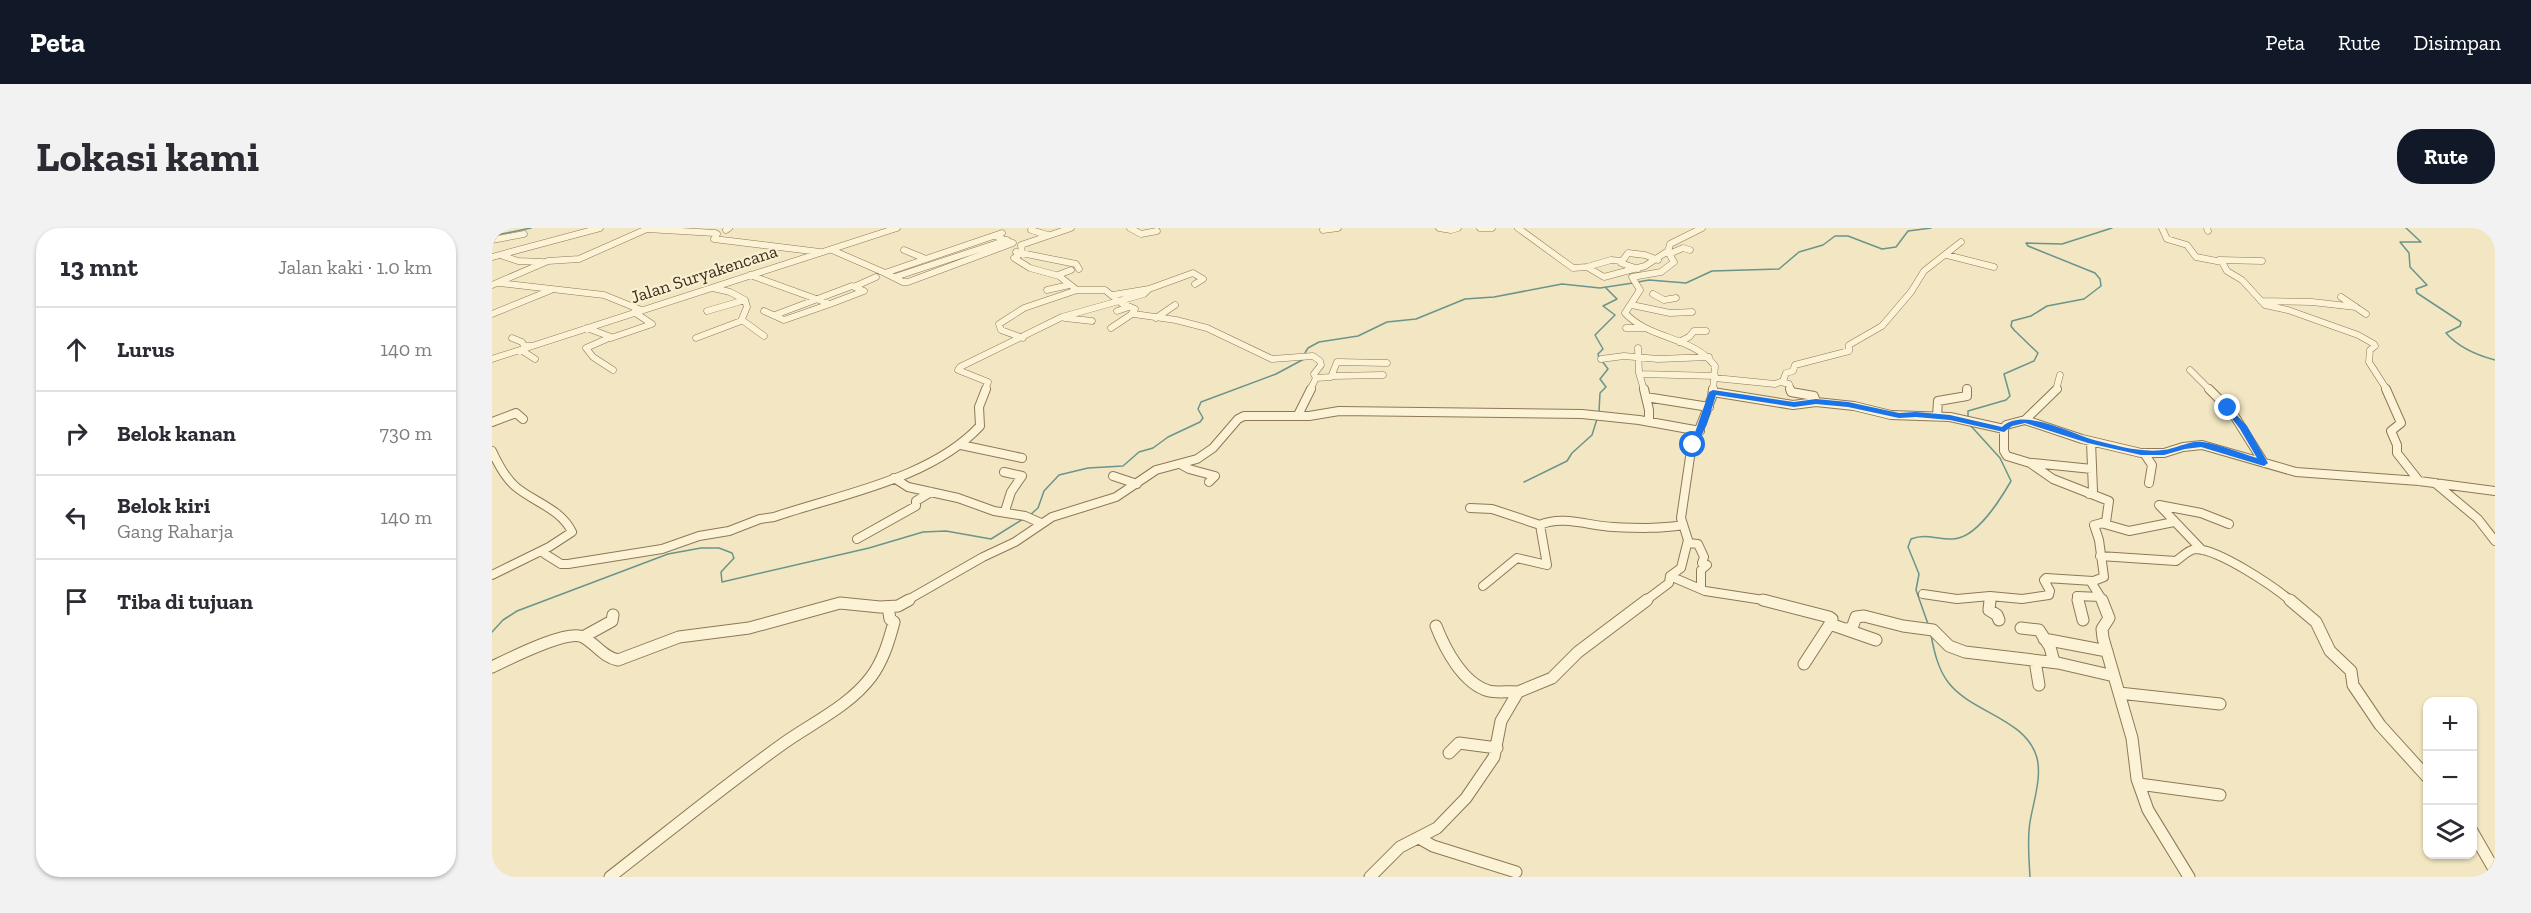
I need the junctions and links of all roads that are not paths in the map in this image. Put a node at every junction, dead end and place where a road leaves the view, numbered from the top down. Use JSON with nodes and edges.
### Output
{"nodes":[{"id":1,"x":600,"y":228,"type":"edge"},
{"id":2,"x":648,"y":228,"type":"edge"},
{"id":3,"x":897,"y":228,"type":"edge"},
{"id":4,"x":1069,"y":228,"type":"edge"},
{"id":5,"x":1130,"y":228,"type":"edge"},
{"id":6,"x":1338,"y":228,"type":"edge"},
{"id":7,"x":1440,"y":228,"type":"edge"},
{"id":8,"x":1458,"y":228,"type":"edge"},
{"id":9,"x":1480,"y":228,"type":"edge"},
{"id":10,"x":1492,"y":228,"type":"edge"},
{"id":11,"x":1518,"y":228,"type":"edge"},
{"id":12,"x":1702,"y":228,"type":"edge"},
{"id":13,"x":2162,"y":228,"type":"edge"},
{"id":14,"x":1031,"y":230,"type":"dead end"},
{"id":15,"x":1323,"y":230,"type":"dead end"},
{"id":16,"x":999,"y":231,"type":"edge"},
{"id":17,"x":1157,"y":231,"type":"dead end"},
{"id":18,"x":699,"y":232,"type":"junction"},
{"id":19,"x":524,"y":234,"type":"dead end"},
{"id":20,"x":1048,"y":235,"type":"junction"},
{"id":21,"x":714,"y":239,"type":"junction"},
{"id":22,"x":492,"y":240,"type":"edge"},
{"id":23,"x":1007,"y":240,"type":"junction"},
{"id":24,"x":1026,"y":242,"type":"junction"},
{"id":25,"x":1961,"y":242,"type":"dead end"},
{"id":26,"x":1004,"y":248,"type":"junction"},
{"id":27,"x":904,"y":250,"type":"dead end"},
{"id":28,"x":1690,"y":250,"type":"dead end"},
{"id":29,"x":492,"y":251,"type":"edge"},
{"id":30,"x":828,"y":251,"type":"junction"},
{"id":31,"x":1669,"y":252,"type":"junction"},
{"id":32,"x":947,"y":253,"type":"junction"},
{"id":33,"x":965,"y":254,"type":"junction"},
{"id":34,"x":1022,"y":254,"type":"junction"},
{"id":35,"x":1947,"y":255,"type":"junction"},
{"id":36,"x":496,"y":256,"type":"edge"},
{"id":37,"x":955,"y":257,"type":"junction"},
{"id":38,"x":974,"y":258,"type":"junction"},
{"id":39,"x":926,"y":259,"type":"junction"},
{"id":40,"x":1658,"y":260,"type":"junction"},
{"id":41,"x":2219,"y":260,"type":"junction"},
{"id":42,"x":1622,"y":261,"type":"junction"},
{"id":43,"x":2262,"y":261,"type":"dead end"},
{"id":44,"x":941,"y":262,"type":"junction"},
{"id":45,"x":544,"y":263,"type":"junction"},
{"id":46,"x":764,"y":263,"type":"dead end"},
{"id":47,"x":885,"y":264,"type":"dead end"},
{"id":48,"x":1056,"y":265,"type":"dead end"},
{"id":49,"x":952,"y":266,"type":"junction"},
{"id":50,"x":777,"y":267,"type":"junction"},
{"id":51,"x":1587,"y":267,"type":"junction"},
{"id":52,"x":1994,"y":267,"type":"dead end"},
{"id":53,"x":895,"y":269,"type":"junction"},
{"id":54,"x":1079,"y":269,"type":"dead end"},
{"id":55,"x":1638,"y":269,"type":"junction"},
{"id":56,"x":1071,"y":270,"type":"dead end"},
{"id":57,"x":1044,"y":271,"type":"junction"},
{"id":58,"x":885,"y":273,"type":"junction"},
{"id":59,"x":1058,"y":275,"type":"junction"},
{"id":60,"x":750,"y":276,"type":"junction"},
{"id":61,"x":876,"y":277,"type":"dead end"},
{"id":62,"x":895,"y":277,"type":"junction"},
{"id":63,"x":494,"y":284,"type":"edge"},
{"id":64,"x":1195,"y":284,"type":"dead end"},
{"id":65,"x":1069,"y":285,"type":"junction"},
{"id":66,"x":856,"y":286,"type":"junction"},
{"id":67,"x":713,"y":288,"type":"junction"},
{"id":68,"x":553,"y":289,"type":"junction"},
{"id":69,"x":1078,"y":290,"type":"junction"},
{"id":70,"x":1047,"y":291,"type":"dead end"},
{"id":71,"x":1653,"y":294,"type":"dead end"},
{"id":72,"x":2341,"y":297,"type":"dead end"},
{"id":73,"x":1115,"y":298,"type":"junction"},
{"id":74,"x":1676,"y":298,"type":"dead end"},
{"id":75,"x":818,"y":299,"type":"junction"},
{"id":76,"x":744,"y":300,"type":"junction"},
{"id":77,"x":2261,"y":301,"type":"junction"},
{"id":78,"x":831,"y":304,"type":"junction"},
{"id":79,"x":1175,"y":305,"type":"dead end"},
{"id":80,"x":1632,"y":305,"type":"junction"},
{"id":81,"x":1098,"y":306,"type":"junction"},
{"id":82,"x":2356,"y":308,"type":"junction"},
{"id":83,"x":1131,"y":310,"type":"junction"},
{"id":84,"x":638,"y":311,"type":"junction"},
{"id":85,"x":708,"y":311,"type":"dead end"},
{"id":86,"x":764,"y":311,"type":"dead end"},
{"id":87,"x":1117,"y":311,"type":"dead end"},
{"id":88,"x":1692,"y":312,"type":"dead end"},
{"id":89,"x":492,"y":314,"type":"edge"},
{"id":90,"x":2366,"y":314,"type":"dead end"},
{"id":91,"x":775,"y":315,"type":"junction"},
{"id":92,"x":1062,"y":317,"type":"junction"},
{"id":93,"x":1156,"y":318,"type":"junction"},
{"id":94,"x":741,"y":320,"type":"junction"},
{"id":95,"x":1092,"y":321,"type":"dead end"},
{"id":96,"x":603,"y":323,"type":"junction"},
{"id":97,"x":614,"y":327,"type":"dead end"},
{"id":98,"x":587,"y":328,"type":"junction"},
{"id":99,"x":1111,"y":328,"type":"dead end"},
{"id":100,"x":1626,"y":328,"type":"dead end"},
{"id":101,"x":1645,"y":328,"type":"junction"},
{"id":102,"x":1706,"y":331,"type":"dead end"},
{"id":103,"x":764,"y":336,"type":"dead end"},
{"id":104,"x":512,"y":338,"type":"dead end"},
{"id":105,"x":611,"y":338,"type":"junction"},
{"id":106,"x":696,"y":338,"type":"dead end"},
{"id":107,"x":1023,"y":338,"type":"junction"},
{"id":108,"x":1679,"y":342,"type":"junction"},
{"id":109,"x":535,"y":346,"type":"junction"},
{"id":110,"x":1638,"y":348,"type":"dead end"},
{"id":111,"x":521,"y":350,"type":"junction"},
{"id":112,"x":1639,"y":357,"type":"junction"},
{"id":113,"x":1709,"y":357,"type":"junction"},
{"id":114,"x":492,"y":359,"type":"edge"},
{"id":115,"x":535,"y":359,"type":"dead end"},
{"id":116,"x":1601,"y":359,"type":"dead end"},
{"id":117,"x":1387,"y":363,"type":"dead end"},
{"id":118,"x":613,"y":370,"type":"dead end"},
{"id":119,"x":2190,"y":370,"type":"dead end"},
{"id":120,"x":1640,"y":374,"type":"junction"},
{"id":121,"x":1383,"y":375,"type":"dead end"},
{"id":122,"x":2060,"y":375,"type":"dead end"},
{"id":123,"x":1332,"y":376,"type":"junction"},
{"id":124,"x":1715,"y":377,"type":"junction"},
{"id":125,"x":1316,"y":378,"type":"junction"},
{"id":126,"x":1781,"y":382,"type":"junction"},
{"id":127,"x":1968,"y":388,"type":"dead end"},
{"id":128,"x":1713,"y":392,"type":"junction"},
{"id":129,"x":1837,"y":395,"type":"dead end"},
{"id":130,"x":1646,"y":397,"type":"junction"},
{"id":131,"x":1816,"y":402,"type":"junction"},
{"id":132,"x":1841,"y":404,"type":"junction"},
{"id":133,"x":1708,"y":407,"type":"junction"},
{"id":134,"x":1298,"y":415,"type":"junction"},
{"id":135,"x":1937,"y":416,"type":"junction"},
{"id":136,"x":523,"y":419,"type":"dead end"},
{"id":137,"x":2025,"y":420,"type":"junction"},
{"id":138,"x":492,"y":422,"type":"edge"},
{"id":139,"x":1649,"y":422,"type":"junction"},
{"id":140,"x":2004,"y":429,"type":"junction"},
{"id":141,"x":1700,"y":431,"type":"junction"},
{"id":142,"x":2091,"y":442,"type":"junction"},
{"id":143,"x":960,"y":445,"type":"junction"},
{"id":144,"x":492,"y":452,"type":"edge"},
{"id":145,"x":2144,"y":453,"type":"junction"},
{"id":146,"x":2030,"y":462,"type":"junction"},
{"id":147,"x":2264,"y":463,"type":"junction"},
{"id":148,"x":1180,"y":464,"type":"junction"},
{"id":149,"x":2092,"y":469,"type":"junction"},
{"id":150,"x":1113,"y":476,"type":"dead end"},
{"id":151,"x":894,"y":478,"type":"junction"},
{"id":152,"x":2420,"y":481,"type":"junction"},
{"id":153,"x":1209,"y":482,"type":"dead end"},
{"id":154,"x":2148,"y":483,"type":"dead end"},
{"id":155,"x":2435,"y":483,"type":"junction"},
{"id":156,"x":1137,"y":484,"type":"junction"},
{"id":157,"x":2495,"y":491,"type":"edge"},
{"id":158,"x":931,"y":492,"type":"junction"},
{"id":159,"x":2089,"y":494,"type":"junction"},
{"id":160,"x":1470,"y":508,"type":"dead end"},
{"id":161,"x":1005,"y":511,"type":"junction"},
{"id":162,"x":2174,"y":522,"type":"junction"},
{"id":163,"x":1041,"y":523,"type":"junction"},
{"id":164,"x":2101,"y":524,"type":"junction"},
{"id":165,"x":2229,"y":524,"type":"dead end"},
{"id":166,"x":1540,"y":525,"type":"junction"},
{"id":167,"x":1683,"y":525,"type":"junction"},
{"id":168,"x":857,"y":539,"type":"dead end"},
{"id":169,"x":2495,"y":541,"type":"edge"},
{"id":170,"x":1688,"y":543,"type":"junction"},
{"id":171,"x":2202,"y":550,"type":"junction"},
{"id":172,"x":545,"y":554,"type":"dead end"},
{"id":173,"x":2100,"y":556,"type":"junction"},
{"id":174,"x":492,"y":575,"type":"edge"},
{"id":175,"x":1670,"y":576,"type":"junction"},
{"id":176,"x":2093,"y":581,"type":"junction"},
{"id":177,"x":1484,"y":586,"type":"dead end"},
{"id":178,"x":1701,"y":589,"type":"junction"},
{"id":179,"x":1923,"y":594,"type":"dead end"},
{"id":180,"x":1990,"y":596,"type":"junction"},
{"id":181,"x":2100,"y":597,"type":"junction"},
{"id":182,"x":888,"y":607,"type":"junction"},
{"id":183,"x":613,"y":615,"type":"dead end"},
{"id":184,"x":1999,"y":620,"type":"dead end"},
{"id":185,"x":2082,"y":620,"type":"dead end"},
{"id":186,"x":1830,"y":624,"type":"junction"},
{"id":187,"x":1436,"y":626,"type":"dead end"},
{"id":188,"x":2020,"y":628,"type":"dead end"},
{"id":189,"x":1847,"y":629,"type":"junction"},
{"id":190,"x":583,"y":637,"type":"junction"},
{"id":191,"x":2044,"y":639,"type":"junction"},
{"id":192,"x":1876,"y":640,"type":"dead end"},
{"id":193,"x":2107,"y":651,"type":"junction"},
{"id":194,"x":2035,"y":660,"type":"junction"},
{"id":195,"x":2054,"y":662,"type":"junction"},
{"id":196,"x":1804,"y":664,"type":"dead end"},
{"id":197,"x":492,"y":668,"type":"edge"},
{"id":198,"x":2114,"y":676,"type":"junction"},
{"id":199,"x":2039,"y":685,"type":"dead end"},
{"id":200,"x":1518,"y":692,"type":"junction"},
{"id":201,"x":2119,"y":693,"type":"junction"},
{"id":202,"x":2220,"y":704,"type":"dead end"},
{"id":203,"x":1497,"y":748,"type":"junction"},
{"id":204,"x":1449,"y":753,"type":"dead end"},
{"id":205,"x":2423,"y":773,"type":"edge"},
{"id":206,"x":2139,"y":784,"type":"junction"},
{"id":207,"x":2220,"y":795,"type":"dead end"},
{"id":208,"x":1419,"y":838,"type":"junction"},
{"id":209,"x":2477,"y":840,"type":"edge"},
{"id":210,"x":2495,"y":871,"type":"edge"},
{"id":211,"x":1516,"y":872,"type":"dead end"},
{"id":212,"x":610,"y":877,"type":"edge"},
{"id":213,"x":1370,"y":877,"type":"edge"},
{"id":214,"x":2189,"y":877,"type":"edge"}],
"edges":[{"from":1,"to":36,"type":"street"},
{"from":2,"to":18,"type":"street"},
{"from":2,"to":45,"type":"street"},
{"from":3,"to":30,"type":"street","name":"Jalan Suryakencana"},
{"from":4,"to":20,"type":"street"},
{"from":5,"to":17,"type":"street"},
{"from":6,"to":15,"type":"street"},
{"from":7,"to":8,"type":"street"},
{"from":9,"to":10,"type":"street"},
{"from":11,"to":51,"type":"street"},
{"from":12,"to":31,"type":"street"},
{"from":13,"to":41,"type":"street"},
{"from":14,"to":20,"type":"street"},
{"from":16,"to":23,"type":"street"},
{"from":16,"to":24,"type":"street"},
{"from":16,"to":32,"type":"street"},
{"from":18,"to":21,"type":"street"},
{"from":18,"to":21,"type":"street"},
{"from":19,"to":22,"type":"street"},
{"from":20,"to":24,"type":"street"},
{"from":21,"to":30,"type":"street"},
{"from":23,"to":26,"type":"street"},
{"from":23,"to":33,"type":"street"},
{"from":24,"to":34,"type":"street"},
{"from":25,"to":35,"type":"street"},
{"from":26,"to":34,"type":"street"},
{"from":26,"to":38,"type":"street"},
{"from":27,"to":39,"type":"street"},
{"from":28,"to":31,"type":"street"},
{"from":29,"to":36,"type":"street"},
{"from":30,"to":50,"type":"street","name":"Jalan Suryakencana"},
{"from":30,"to":58,"type":"street"},
{"from":31,"to":40,"type":"street"},
{"from":31,"to":80,"type":"street"},
{"from":32,"to":37,"type":"street"},
{"from":32,"to":39,"type":"street"},
{"from":33,"to":37,"type":"street"},
{"from":33,"to":38,"type":"street"},
{"from":34,"to":54,"type":"street"},
{"from":34,"to":57,"type":"street"},
{"from":35,"to":52,"type":"street"},
{"from":35,"to":126,"type":"street"},
{"from":36,"to":45,"type":"street"},
{"from":37,"to":44,"type":"street"},
{"from":38,"to":49,"type":"street"},
{"from":39,"to":53,"type":"street"},
{"from":40,"to":42,"type":"street"},
{"from":40,"to":55,"type":"street"},
{"from":41,"to":43,"type":"street"},
{"from":41,"to":77,"type":"street"},
{"from":42,"to":51,"type":"street"},
{"from":42,"to":55,"type":"street"},
{"from":44,"to":49,"type":"street"},
{"from":44,"to":62,"type":"street"},
{"from":45,"to":63,"type":"street"},
{"from":46,"to":50,"type":"street"},
{"from":47,"to":53,"type":"street"},
{"from":48,"to":57,"type":"street"},
{"from":49,"to":62,"type":"street"},
{"from":50,"to":60,"type":"street","name":"Jalan Suryakencana"},
{"from":51,"to":55,"type":"street"},
{"from":53,"to":58,"type":"street"},
{"from":56,"to":59,"type":"street"},
{"from":57,"to":59,"type":"street"},
{"from":58,"to":62,"type":"street"},
{"from":59,"to":65,"type":"street"},
{"from":60,"to":67,"type":"street","name":"Jalan Suryakencana"},
{"from":60,"to":75,"type":"street"},
{"from":61,"to":66,"type":"street"},
{"from":63,"to":68,"type":"street"},
{"from":64,"to":73,"type":"street"},
{"from":65,"to":69,"type":"street"},
{"from":65,"to":70,"type":"street"},
{"from":66,"to":75,"type":"street"},
{"from":66,"to":78,"type":"street"},
{"from":67,"to":76,"type":"street"},
{"from":67,"to":84,"type":"street","name":"Jalan Suryakencana"},
{"from":68,"to":84,"type":"street"},
{"from":68,"to":89,"type":"street"},
{"from":69,"to":73,"type":"street"},
{"from":69,"to":81,"type":"street"},
{"from":69,"to":107,"type":"street"},
{"from":71,"to":74,"type":"street"},
{"from":72,"to":82,"type":"street"},
{"from":73,"to":81,"type":"street"},
{"from":73,"to":83,"type":"street"},
{"from":75,"to":78,"type":"street"},
{"from":75,"to":91,"type":"street"},
{"from":76,"to":85,"type":"street"},
{"from":76,"to":94,"type":"street"},
{"from":77,"to":82,"type":"street"},
{"from":77,"to":152,"type":"street"},
{"from":78,"to":91,"type":"street"},
{"from":79,"to":93,"type":"street"},
{"from":80,"to":88,"type":"street"},
{"from":80,"to":101,"type":"street"},
{"from":81,"to":92,"type":"street"},
{"from":82,"to":90,"type":"street"},
{"from":83,"to":87,"type":"street"},
{"from":83,"to":93,"type":"street"},
{"from":83,"to":99,"type":"street"},
{"from":84,"to":96,"type":"street","name":"Jalan Suryakencana"},
{"from":84,"to":105,"type":"street"},
{"from":86,"to":91,"type":"street"},
{"from":92,"to":95,"type":"street"},
{"from":92,"to":107,"type":"street"},
{"from":93,"to":125,"type":"street"},
{"from":94,"to":103,"type":"street"},
{"from":94,"to":106,"type":"street"},
{"from":96,"to":97,"type":"street"},
{"from":96,"to":98,"type":"street","name":"Jalan Suryakencana"},
{"from":98,"to":105,"type":"street"},
{"from":98,"to":109,"type":"street","name":"Jalan Suryakencana"},
{"from":100,"to":101,"type":"street"},
{"from":101,"to":108,"type":"street"},
{"from":102,"to":108,"type":"street"},
{"from":104,"to":109,"type":"street"},
{"from":105,"to":118,"type":"street"},
{"from":107,"to":143,"type":"street"},
{"from":108,"to":113,"type":"street"},
{"from":109,"to":111,"type":"street","name":"Jalan Suryakencana"},
{"from":110,"to":112,"type":"street"},
{"from":111,"to":114,"type":"street","name":"Jalan Suryakencana"},
{"from":111,"to":115,"type":"street"},
{"from":112,"to":113,"type":"street"},
{"from":112,"to":116,"type":"street"},
{"from":112,"to":120,"type":"street"},
{"from":113,"to":124,"type":"street"},
{"from":117,"to":123,"type":"street"},
{"from":119,"to":147,"type":"street"},
{"from":120,"to":124,"type":"street"},
{"from":120,"to":130,"type":"street"},
{"from":121,"to":123,"type":"street"},
{"from":122,"to":137,"type":"street"},
{"from":123,"to":125,"type":"street"},
{"from":124,"to":126,"type":"street"},
{"from":124,"to":128,"type":"street"},
{"from":125,"to":134,"type":"street"},
{"from":126,"to":131,"type":"street"},
{"from":127,"to":135,"type":"street"},
{"from":128,"to":131,"type":"street"},
{"from":128,"to":133,"type":"street"},
{"from":129,"to":132,"type":"street"},
{"from":130,"to":133,"type":"street"},
{"from":130,"to":139,"type":"street"},
{"from":131,"to":132,"type":"street"},
{"from":132,"to":135,"type":"street"},
{"from":133,"to":141,"type":"street"},
{"from":134,"to":139,"type":"street"},
{"from":134,"to":148,"type":"street"},
{"from":135,"to":140,"type":"street"},
{"from":136,"to":138,"type":"street"},
{"from":137,"to":140,"type":"street"},
{"from":137,"to":142,"type":"street"},
{"from":139,"to":141,"type":"street"},
{"from":140,"to":146,"type":"street"},
{"from":141,"to":167,"type":"street"},
{"from":142,"to":145,"type":"street"},
{"from":142,"to":149,"type":"street"},
{"from":143,"to":151,"type":"street"},
{"from":143,"to":161,"type":"street"},
{"from":144,"to":174,"type":"street"},
{"from":145,"to":147,"type":"street"},
{"from":145,"to":154,"type":"street"},
{"from":146,"to":149,"type":"street"},
{"from":146,"to":159,"type":"street"},
{"from":147,"to":152,"type":"street"},
{"from":148,"to":153,"type":"street"},
{"from":148,"to":156,"type":"street"},
{"from":149,"to":159,"type":"street"},
{"from":150,"to":156,"type":"street"},
{"from":151,"to":158,"type":"street"},
{"from":151,"to":172,"type":"street"},
{"from":152,"to":155,"type":"street"},
{"from":155,"to":157,"type":"street"},
{"from":155,"to":169,"type":"street"},
{"from":156,"to":163,"type":"street"},
{"from":158,"to":161,"type":"street"},
{"from":158,"to":168,"type":"street"},
{"from":159,"to":164,"type":"street"},
{"from":160,"to":166,"type":"street"},
{"from":161,"to":163,"type":"street"},
{"from":162,"to":164,"type":"street"},
{"from":162,"to":165,"type":"street"},
{"from":162,"to":171,"type":"street"},
{"from":163,"to":182,"type":"street"},
{"from":164,"to":173,"type":"street"},
{"from":166,"to":167,"type":"street"},
{"from":166,"to":177,"type":"street"},
{"from":167,"to":170,"type":"street"},
{"from":170,"to":175,"type":"street"},
{"from":170,"to":178,"type":"street"},
{"from":171,"to":173,"type":"street"},
{"from":171,"to":205,"type":"street"},
{"from":173,"to":176,"type":"street"},
{"from":175,"to":178,"type":"street"},
{"from":175,"to":200,"type":"street"},
{"from":176,"to":180,"type":"street"},
{"from":176,"to":181,"type":"street"},
{"from":178,"to":186,"type":"street"},
{"from":179,"to":180,"type":"street"},
{"from":180,"to":184,"type":"street"},
{"from":181,"to":185,"type":"street"},
{"from":181,"to":193,"type":"street"},
{"from":182,"to":190,"type":"street"},
{"from":182,"to":212,"type":"street"},
{"from":183,"to":190,"type":"street"},
{"from":186,"to":189,"type":"street"},
{"from":186,"to":196,"type":"street"},
{"from":187,"to":200,"type":"street"},
{"from":188,"to":191,"type":"street"},
{"from":189,"to":192,"type":"street"},
{"from":189,"to":194,"type":"street"},
{"from":190,"to":197,"type":"street"},
{"from":191,"to":193,"type":"street"},
{"from":191,"to":195,"type":"street"},
{"from":193,"to":198,"type":"street"},
{"from":194,"to":195,"type":"street"},
{"from":194,"to":199,"type":"street"},
{"from":195,"to":198,"type":"street"},
{"from":198,"to":201,"type":"street"},
{"from":200,"to":203,"type":"street"},
{"from":201,"to":202,"type":"street"},
{"from":201,"to":206,"type":"street"},
{"from":203,"to":204,"type":"street"},
{"from":203,"to":208,"type":"street"},
{"from":206,"to":207,"type":"street"},
{"from":206,"to":214,"type":"street"},
{"from":208,"to":211,"type":"street"},
{"from":208,"to":213,"type":"street"},
{"from":209,"to":210,"type":"street"}]}
